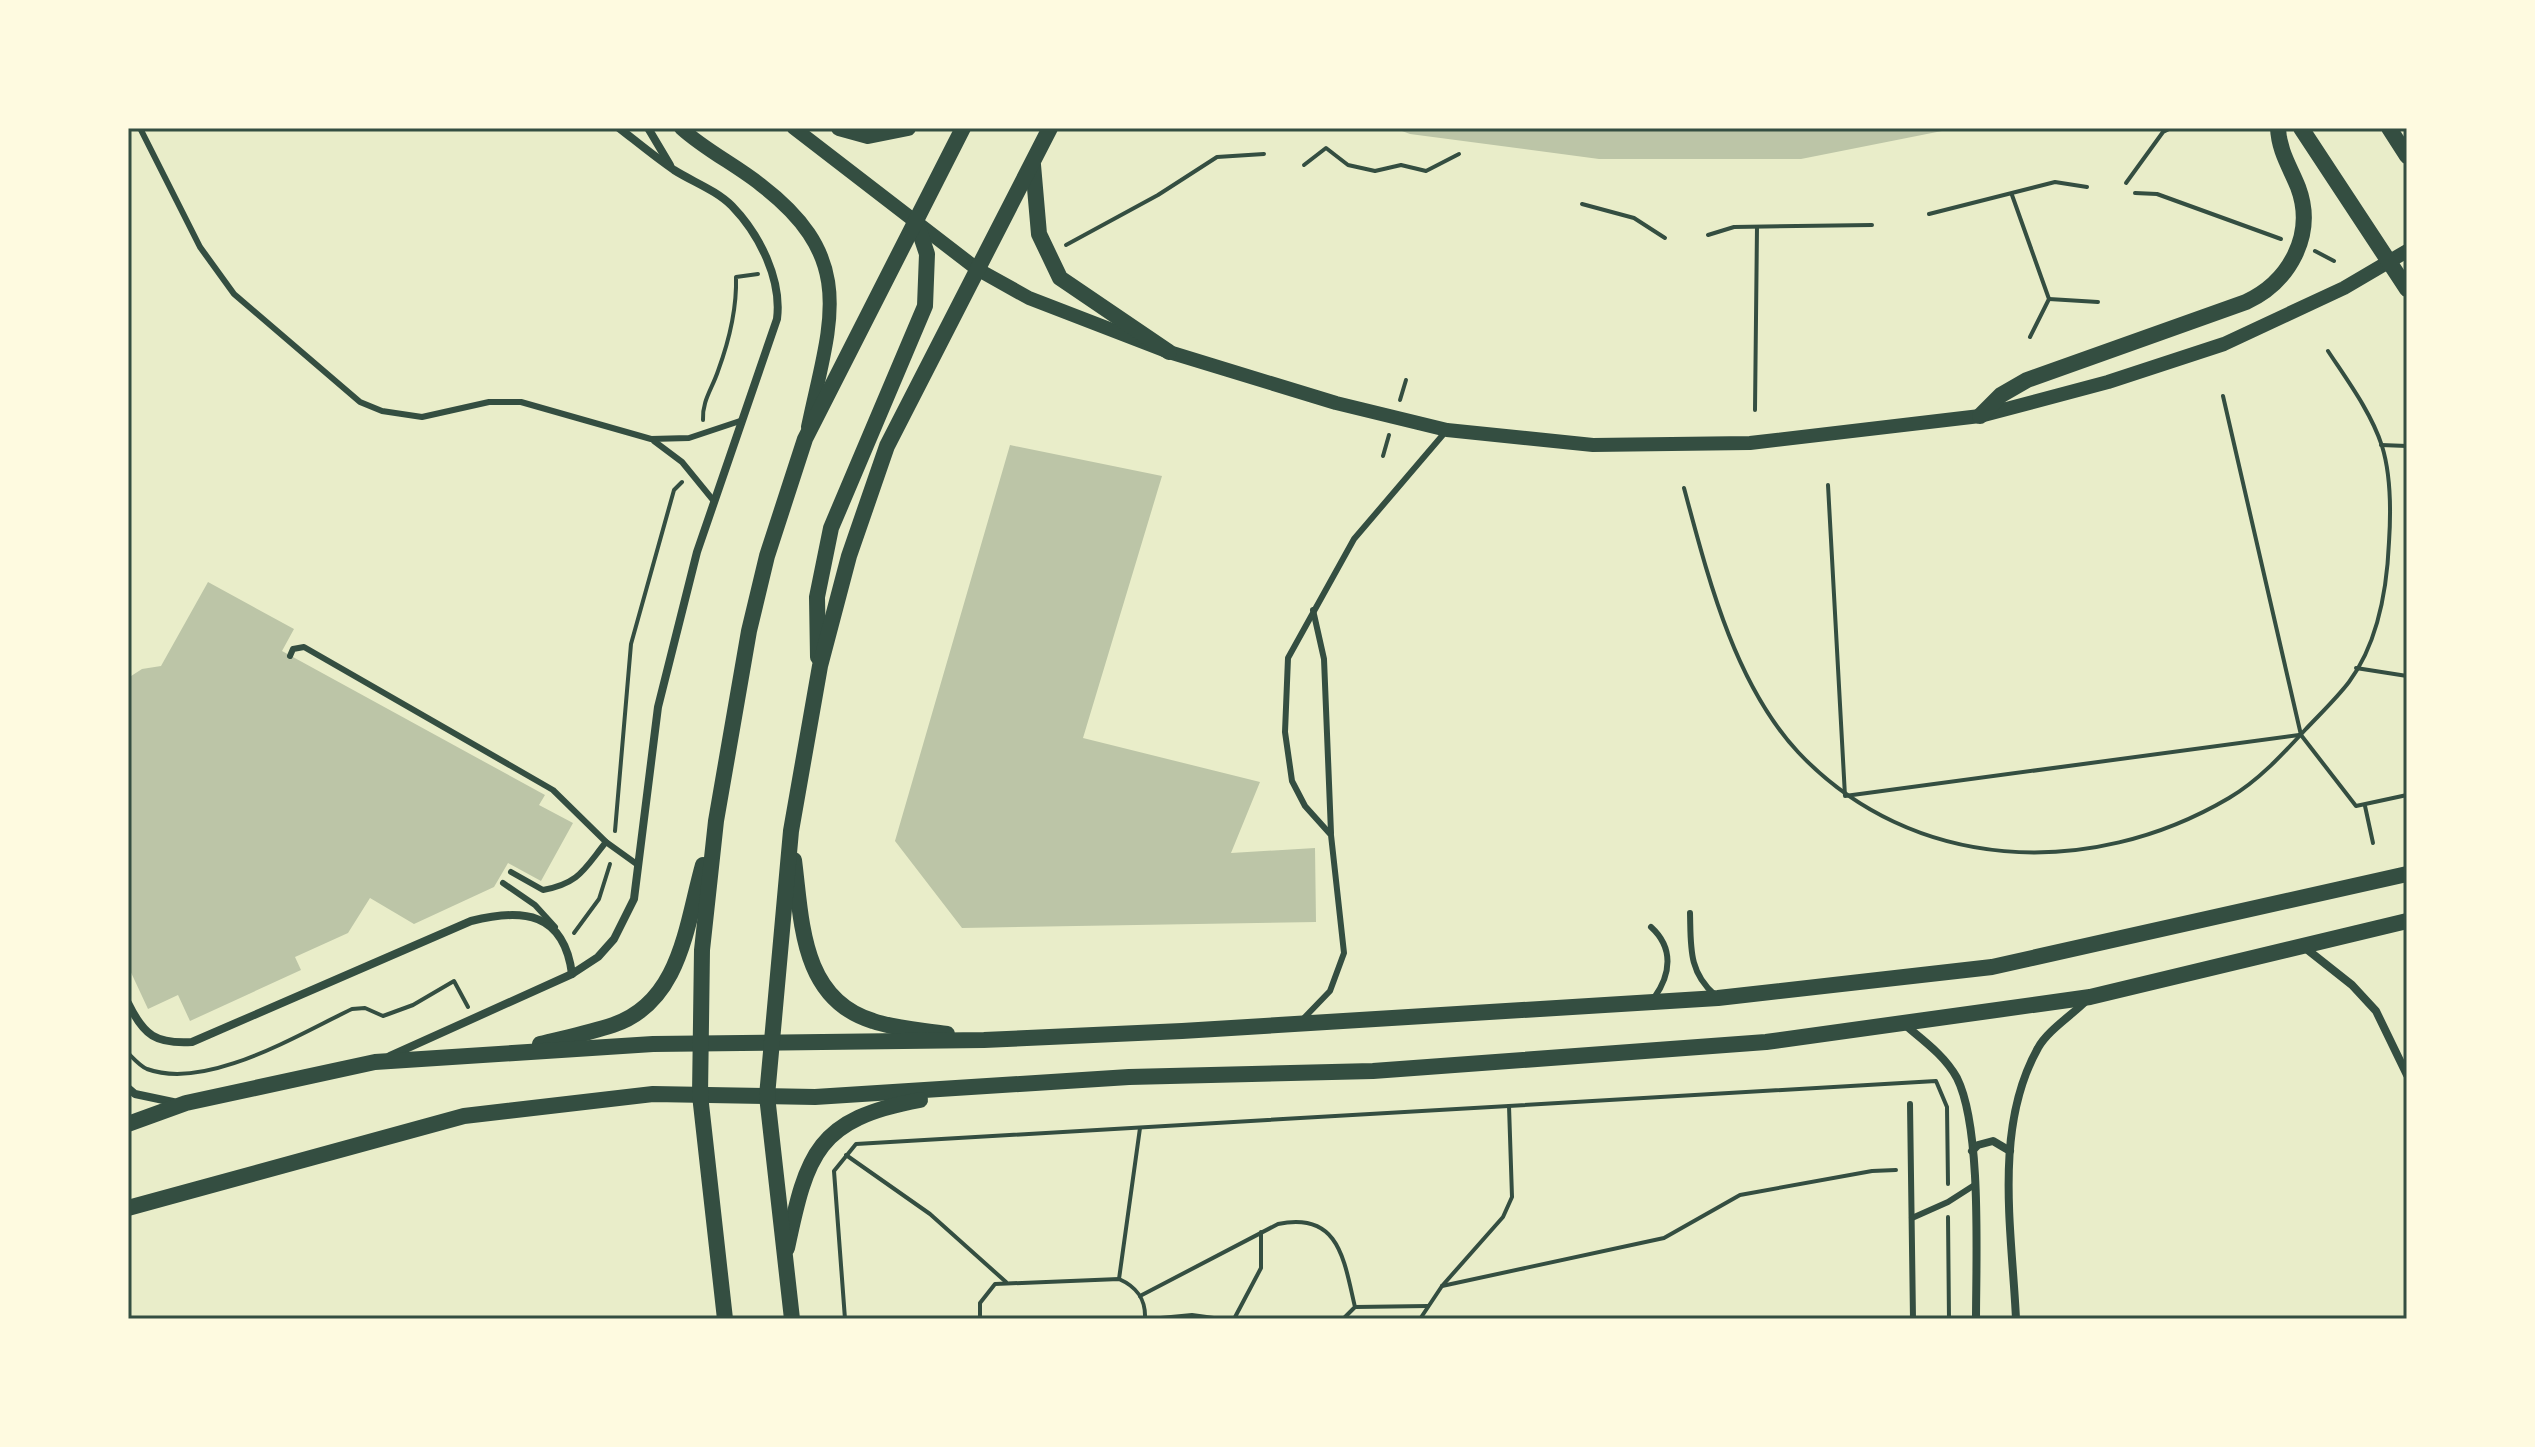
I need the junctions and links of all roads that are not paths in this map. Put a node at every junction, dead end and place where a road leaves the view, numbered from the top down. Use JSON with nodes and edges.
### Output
{"nodes":[{"id":1,"x":140,"y":128,"type":"edge"},
{"id":2,"x":619,"y":128,"type":"edge"},
{"id":3,"x":648,"y":128,"type":"edge"},
{"id":4,"x":681,"y":128,"type":"edge"},
{"id":5,"x":794,"y":128,"type":"edge"},
{"id":6,"x":839,"y":128,"type":"edge"},
{"id":7,"x":908,"y":128,"type":"edge"},
{"id":8,"x":963,"y":128,"type":"edge"},
{"id":9,"x":1050,"y":128,"type":"edge"},
{"id":10,"x":2278,"y":128,"type":"edge"},
{"id":11,"x":2301,"y":128,"type":"edge"},
{"id":12,"x":2389,"y":128,"type":"edge"},
{"id":13,"x":2402,"y":128,"type":"edge"},
{"id":14,"x":2407,"y":131,"type":"edge"},
{"id":15,"x":2407,"y":156,"type":"edge"},
{"id":16,"x":1033,"y":163,"type":"junction"},
{"id":17,"x":673,"y":169,"type":"junction"},
{"id":18,"x":916,"y":221,"type":"junction"},
{"id":19,"x":2407,"y":251,"type":"edge"},
{"id":20,"x":2389,"y":262,"type":"junction"},
{"id":21,"x":2407,"y":262,"type":"edge"},
{"id":22,"x":977,"y":269,"type":"junction"},
{"id":23,"x":2407,"y":289,"type":"edge"},
{"id":24,"x":1169,"y":352,"type":"junction"},
{"id":25,"x":1980,"y":416,"type":"junction"},
{"id":26,"x":740,"y":421,"type":"junction"},
{"id":27,"x":1447,"y":430,"type":"junction"},
{"id":28,"x":651,"y":439,"type":"junction"},
{"id":29,"x":805,"y":439,"type":"junction"},
{"id":30,"x":713,"y":500,"type":"junction"},
{"id":31,"x":1313,"y":610,"type":"junction"},
{"id":32,"x":290,"y":656,"type":"dead end"},
{"id":33,"x":820,"y":666,"type":"junction"},
{"id":34,"x":716,"y":821,"type":"junction"},
{"id":35,"x":791,"y":831,"type":"junction"},
{"id":36,"x":1331,"y":835,"type":"junction"},
{"id":37,"x":606,"y":842,"type":"junction"},
{"id":38,"x":638,"y":865,"type":"junction"},
{"id":39,"x":511,"y":872,"type":"dead end"},
{"id":40,"x":2407,"y":874,"type":"edge"},
{"id":41,"x":503,"y":883,"type":"dead end"},
{"id":42,"x":1690,"y":913,"type":"dead end"},
{"id":43,"x":2407,"y":921,"type":"edge"},
{"id":44,"x":1651,"y":927,"type":"dead end"},
{"id":45,"x":557,"y":930,"type":"junction"},
{"id":46,"x":2303,"y":946,"type":"junction"},
{"id":47,"x":572,"y":974,"type":"junction"},
{"id":48,"x":2090,"y":997,"type":"junction"},
{"id":49,"x":1718,"y":998,"type":"junction"},
{"id":50,"x":128,"y":1003,"type":"edge"},
{"id":51,"x":1646,"y":1003,"type":"junction"},
{"id":52,"x":1296,"y":1025,"type":"junction"},
{"id":53,"x":1905,"y":1025,"type":"junction"},
{"id":54,"x":984,"y":1040,"type":"junction"},
{"id":55,"x":703,"y":1043,"type":"junction"},
{"id":56,"x":771,"y":1044,"type":"junction"},
{"id":57,"x":502,"y":1054,"type":"junction"},
{"id":58,"x":375,"y":1062,"type":"junction"},
{"id":59,"x":2407,"y":1075,"type":"edge"},
{"id":60,"x":128,"y":1088,"type":"edge"},
{"id":61,"x":987,"y":1088,"type":"junction"},
{"id":62,"x":700,"y":1095,"type":"junction"},
{"id":63,"x":767,"y":1096,"type":"junction"},
{"id":64,"x":186,"y":1103,"type":"junction"},
{"id":65,"x":1910,"y":1104,"type":"dead end"},
{"id":66,"x":128,"y":1124,"type":"edge"},
{"id":67,"x":1972,"y":1151,"type":"junction"},
{"id":68,"x":2010,"y":1151,"type":"junction"},
{"id":69,"x":1973,"y":1186,"type":"junction"},
{"id":70,"x":128,"y":1208,"type":"edge"},
{"id":71,"x":1912,"y":1218,"type":"junction"},
{"id":72,"x":784,"y":1261,"type":"junction"},
{"id":73,"x":725,"y":1319,"type":"edge"},
{"id":74,"x":792,"y":1319,"type":"edge"},
{"id":75,"x":1913,"y":1319,"type":"edge"},
{"id":76,"x":1976,"y":1319,"type":"edge"},
{"id":77,"x":2016,"y":1319,"type":"edge"}],
"edges":[{"from":1,"to":28,"type":"lane"},
{"from":2,"to":17,"type":"street"},
{"from":3,"to":17,"type":"street"},
{"from":4,"to":29,"type":"street"},
{"from":5,"to":18,"type":"street"},
{"from":6,"to":7,"type":"main road"},
{"from":8,"to":18,"type":"main road"},
{"from":9,"to":16,"type":"main road"},
{"from":10,"to":25,"type":"main road"},
{"from":11,"to":20,"type":"main road"},
{"from":12,"to":15,"type":"main road"},
{"from":13,"to":14,"type":"main road"},
{"from":16,"to":22,"type":"main road"},
{"from":16,"to":24,"type":"main road"},
{"from":17,"to":26,"type":"street"},
{"from":18,"to":22,"type":"street"},
{"from":18,"to":29,"type":"main road"},
{"from":18,"to":33,"type":"main road"},
{"from":19,"to":20,"type":"street"},
{"from":20,"to":21,"type":"main road"},
{"from":20,"to":23,"type":"main road"},
{"from":20,"to":25,"type":"street"},
{"from":22,"to":24,"type":"street"},
{"from":22,"to":33,"type":"main road"},
{"from":24,"to":27,"type":"street"},
{"from":25,"to":27,"type":"street"},
{"from":26,"to":28,"type":"lane"},
{"from":26,"to":30,"type":"street"},
{"from":27,"to":31,"type":"lane"},
{"from":28,"to":30,"type":"lane"},
{"from":29,"to":34,"type":"main road"},
{"from":30,"to":38,"type":"street"},
{"from":31,"to":36,"type":"lane"},
{"from":31,"to":36,"type":"lane"},
{"from":32,"to":37,"type":"lane"},
{"from":33,"to":35,"type":"main road"},
{"from":34,"to":55,"type":"main road"},
{"from":34,"to":57,"type":"main road"},
{"from":35,"to":54,"type":"main road"},
{"from":35,"to":56,"type":"main road"},
{"from":36,"to":52,"type":"lane"},
{"from":37,"to":38,"type":"lane"},
{"from":37,"to":39,"type":"lane"},
{"from":38,"to":47,"type":"street"},
{"from":40,"to":49,"type":"main road"},
{"from":41,"to":45,"type":"lane"},
{"from":42,"to":49,"type":"lane"},
{"from":43,"to":46,"type":"main road"},
{"from":44,"to":51,"type":"lane"},
{"from":45,"to":47,"type":"street"},
{"from":45,"to":50,"type":"street"},
{"from":46,"to":48,"type":"main road"},
{"from":46,"to":59,"type":"street"},
{"from":47,"to":58,"type":"street"},
{"from":48,"to":53,"type":"main road"},
{"from":48,"to":68,"type":"street"},
{"from":49,"to":51,"type":"main road"},
{"from":51,"to":52,"type":"main road"},
{"from":52,"to":54,"type":"main road"},
{"from":53,"to":61,"type":"main road"},
{"from":53,"to":67,"type":"street"},
{"from":54,"to":56,"type":"main road"},
{"from":55,"to":56,"type":"main road"},
{"from":55,"to":57,"type":"main road"},
{"from":55,"to":62,"type":"main road"},
{"from":56,"to":63,"type":"main road"},
{"from":57,"to":58,"type":"main road"},
{"from":58,"to":64,"type":"main road"},
{"from":60,"to":64,"type":"street"},
{"from":61,"to":63,"type":"main road"},
{"from":61,"to":72,"type":"main road"},
{"from":62,"to":63,"type":"main road"},
{"from":62,"to":70,"type":"main road"},
{"from":62,"to":73,"type":"main road"},
{"from":63,"to":72,"type":"main road"},
{"from":64,"to":66,"type":"main road"},
{"from":65,"to":71,"type":"lane"},
{"from":67,"to":68,"type":"street"},
{"from":67,"to":69,"type":"street"},
{"from":68,"to":77,"type":"street"},
{"from":69,"to":71,"type":"lane"},
{"from":69,"to":76,"type":"street"},
{"from":71,"to":75,"type":"lane"},
{"from":72,"to":74,"type":"main road"}]}
